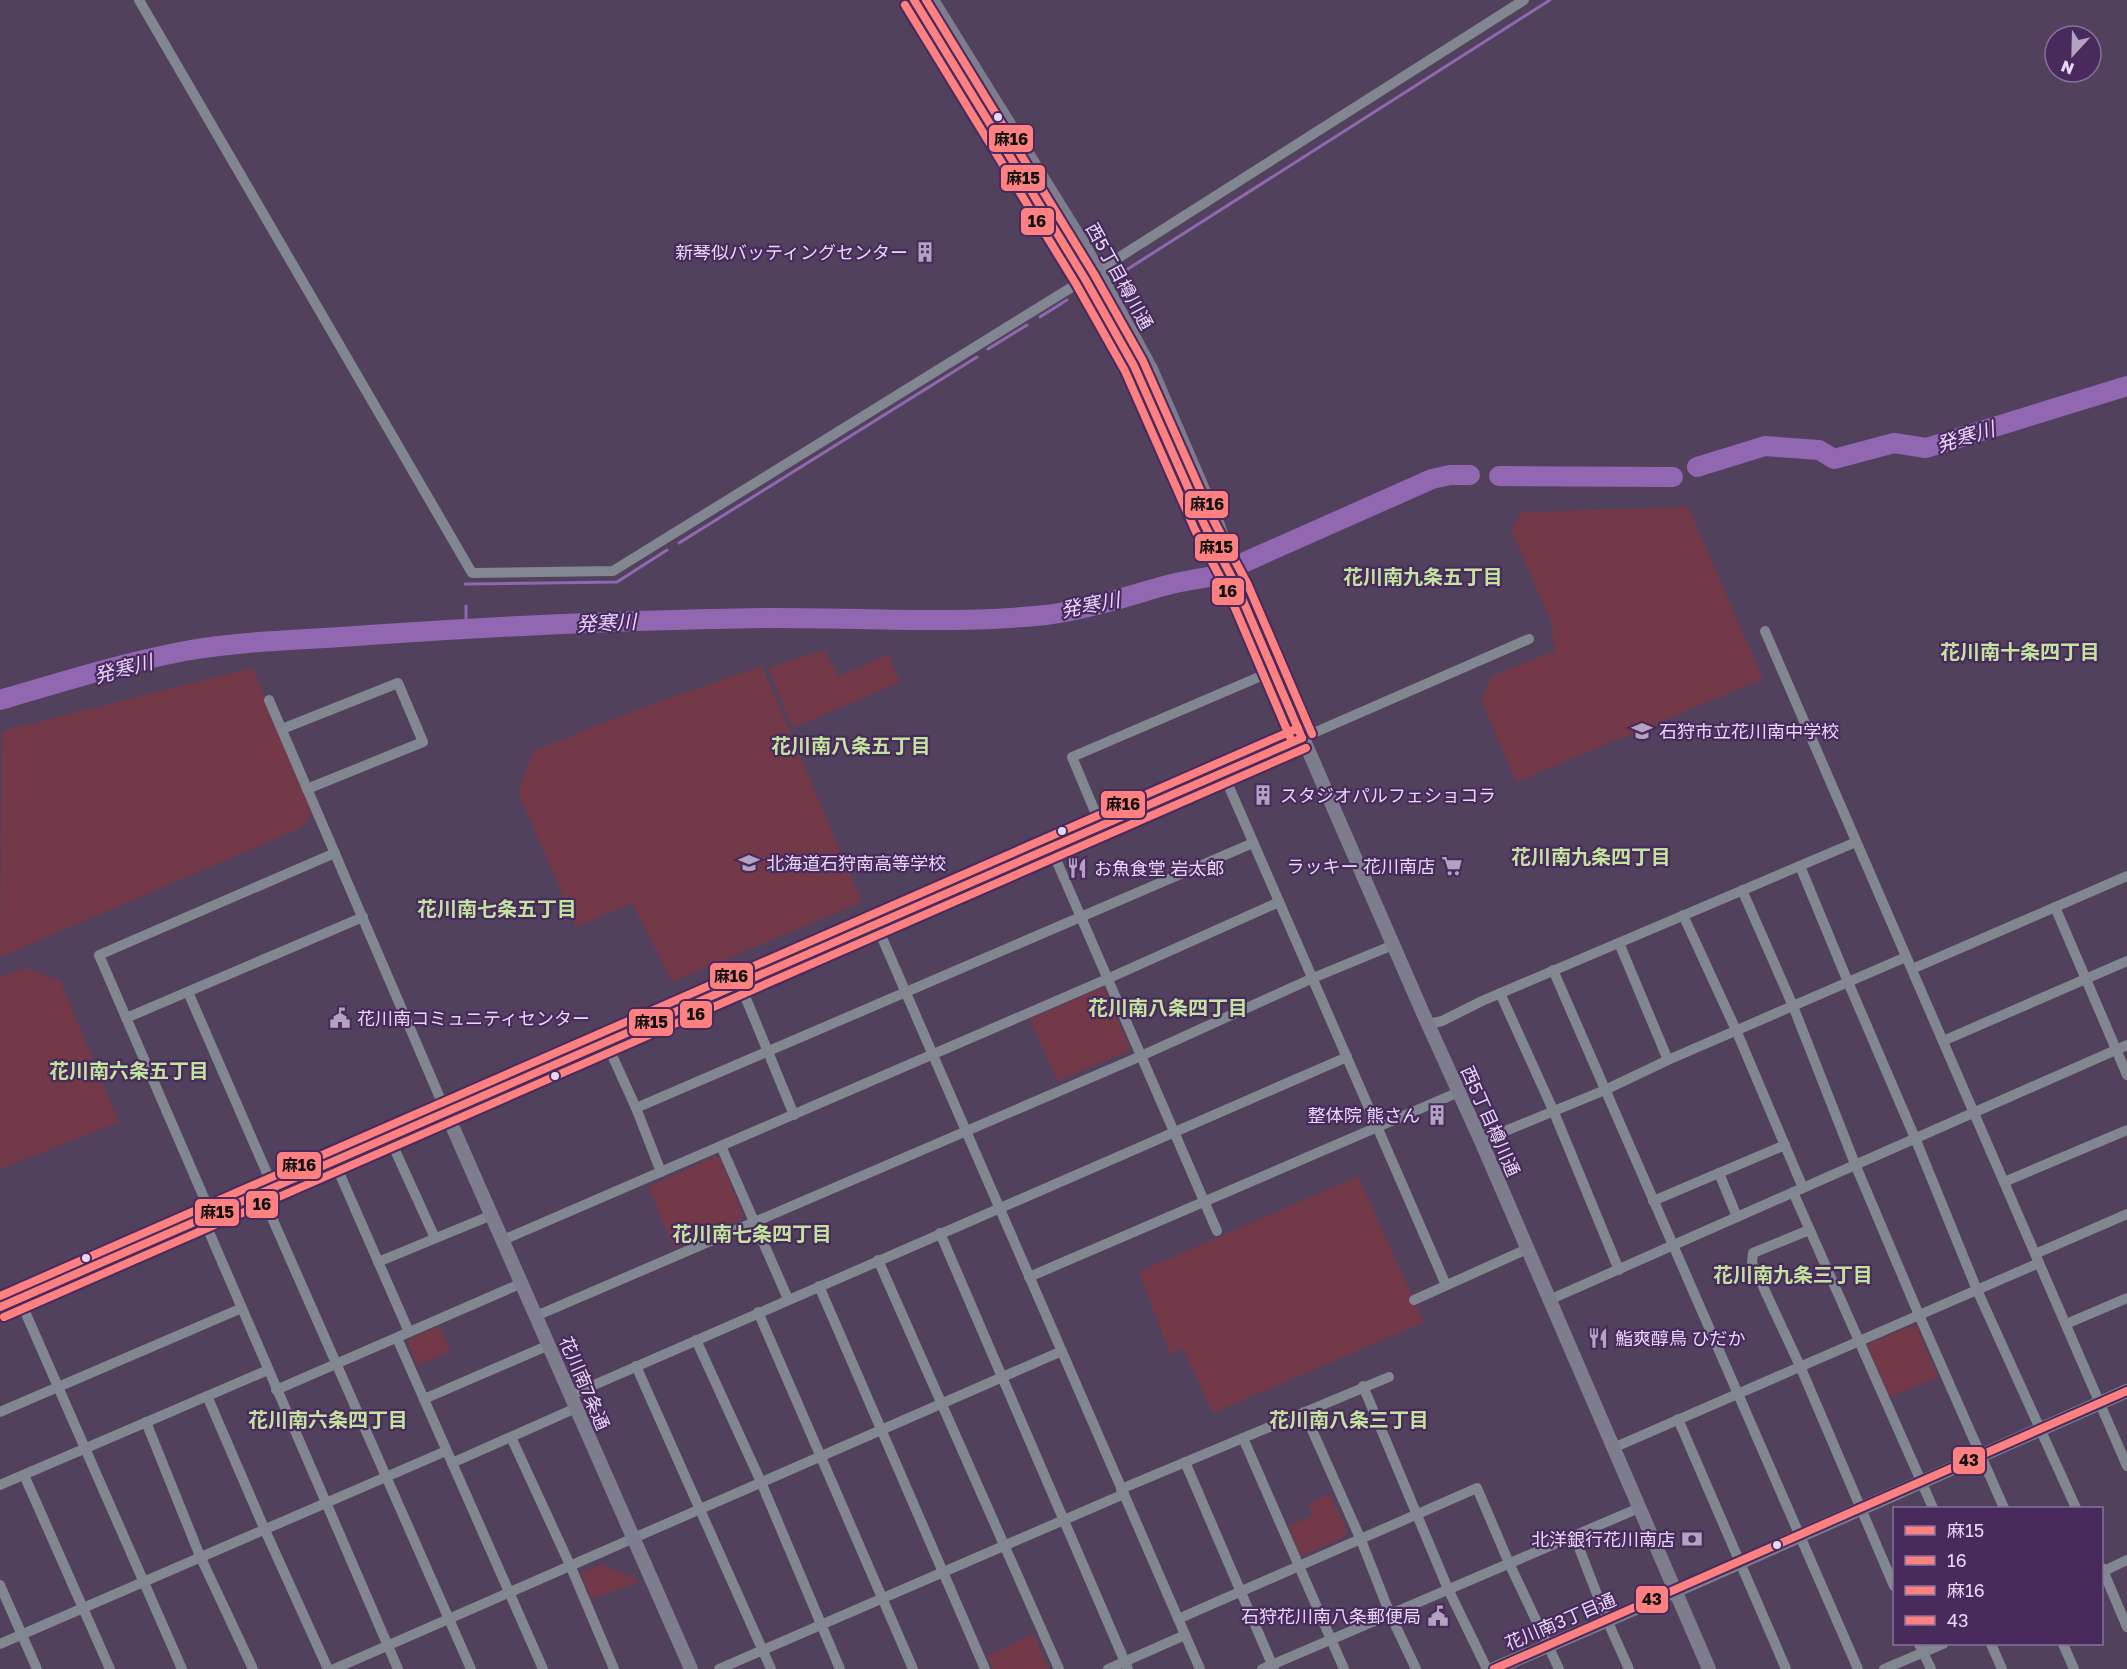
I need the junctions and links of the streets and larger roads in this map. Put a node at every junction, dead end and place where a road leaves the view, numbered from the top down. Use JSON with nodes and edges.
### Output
{"nodes":[{"id":1,"x":139,"y":0,"type":"edge"},
{"id":2,"x":914,"y":0,"type":"edge"},
{"id":3,"x":932,"y":0,"type":"edge"},
{"id":4,"x":1524,"y":0,"type":"edge"},
{"id":5,"x":1097,"y":270,"type":"junction"},
{"id":6,"x":1085,"y":279,"type":"junction"},
{"id":7,"x":1238,"y":589,"type":"junction"},
{"id":8,"x":1765,"y":631,"type":"dead end"},
{"id":9,"x":1529,"y":639,"type":"dead end"},
{"id":10,"x":1273,"y":671,"type":"junction"},
{"id":11,"x":269,"y":700,"type":"dead end"},
{"id":12,"x":282,"y":729,"type":"junction"},
{"id":13,"x":1302,"y":738,"type":"junction"},
{"id":14,"x":1222,"y":773,"type":"junction"},
{"id":15,"x":307,"y":789,"type":"junction"},
{"id":16,"x":1101,"y":826,"type":"junction"},
{"id":17,"x":1856,"y":842,"type":"junction"},
{"id":18,"x":1253,"y":843,"type":"junction"},
{"id":19,"x":1051,"y":848,"type":"junction"},
{"id":20,"x":335,"y":854,"type":"junction"},
{"id":21,"x":1800,"y":866,"type":"junction"},
{"id":22,"x":2127,"y":876,"type":"edge"},
{"id":23,"x":1742,"y":890,"type":"junction"},
{"id":24,"x":1279,"y":902,"type":"junction"},
{"id":25,"x":2055,"y":907,"type":"junction"},
{"id":26,"x":1683,"y":915,"type":"junction"},
{"id":27,"x":1080,"y":916,"type":"junction"},
{"id":28,"x":363,"y":917,"type":"junction"},
{"id":29,"x":876,"y":924,"type":"junction"},
{"id":30,"x":1619,"y":943,"type":"junction"},
{"id":31,"x":1393,"y":945,"type":"junction"},
{"id":32,"x":1906,"y":957,"type":"junction"},
{"id":33,"x":2127,"y":962,"type":"edge"},
{"id":34,"x":1912,"y":969,"type":"junction"},
{"id":35,"x":1553,"y":970,"type":"junction"},
{"id":36,"x":1313,"y":978,"type":"junction"},
{"id":37,"x":1107,"y":979,"type":"junction"},
{"id":38,"x":2085,"y":979,"type":"junction"},
{"id":39,"x":1848,"y":982,"type":"junction"},
{"id":40,"x":740,"y":984,"type":"junction"},
{"id":41,"x":188,"y":992,"type":"junction"},
{"id":42,"x":1500,"y":993,"type":"junction"},
{"id":43,"x":906,"y":994,"type":"junction"},
{"id":44,"x":1793,"y":1006,"type":"junction"},
{"id":45,"x":126,"y":1018,"type":"junction"},
{"id":46,"x":1428,"y":1024,"type":"junction"},
{"id":47,"x":1736,"y":1030,"type":"junction"},
{"id":48,"x":1943,"y":1041,"type":"junction"},
{"id":49,"x":606,"y":1042,"type":"junction"},
{"id":50,"x":2122,"y":1048,"type":"edge"},
{"id":51,"x":768,"y":1052,"type":"junction"},
{"id":52,"x":933,"y":1055,"type":"junction"},
{"id":53,"x":1141,"y":1056,"type":"junction"},
{"id":54,"x":1347,"y":1057,"type":"junction"},
{"id":55,"x":1668,"y":1060,"type":"junction"},
{"id":56,"x":2127,"y":1075,"type":"edge"},
{"id":57,"x":1605,"y":1090,"type":"junction"},
{"id":58,"x":1459,"y":1092,"type":"junction"},
{"id":59,"x":636,"y":1108,"type":"junction"},
{"id":60,"x":1553,"y":1110,"type":"junction"},
{"id":61,"x":446,"y":1112,"type":"junction"},
{"id":62,"x":1974,"y":1112,"type":"junction"},
{"id":63,"x":794,"y":1115,"type":"junction"},
{"id":64,"x":1378,"y":1126,"type":"junction"},
{"id":65,"x":2127,"y":1130,"type":"edge"},
{"id":66,"x":966,"y":1131,"type":"junction"},
{"id":67,"x":1174,"y":1132,"type":"junction"},
{"id":68,"x":389,"y":1137,"type":"junction"},
{"id":69,"x":1915,"y":1138,"type":"junction"},
{"id":70,"x":1481,"y":1141,"type":"junction"},
{"id":71,"x":1785,"y":1145,"type":"junction"},
{"id":72,"x":721,"y":1146,"type":"junction"},
{"id":73,"x":334,"y":1161,"type":"junction"},
{"id":74,"x":1855,"y":1164,"type":"junction"},
{"id":75,"x":661,"y":1172,"type":"junction"},
{"id":76,"x":1719,"y":1173,"type":"junction"},
{"id":77,"x":2004,"y":1182,"type":"junction"},
{"id":78,"x":267,"y":1190,"type":"junction"},
{"id":79,"x":1798,"y":1190,"type":"junction"},
{"id":80,"x":1653,"y":1201,"type":"junction"},
{"id":81,"x":1203,"y":1202,"type":"junction"},
{"id":82,"x":999,"y":1207,"type":"junction"},
{"id":83,"x":2127,"y":1214,"type":"edge"},
{"id":84,"x":492,"y":1215,"type":"junction"},
{"id":85,"x":207,"y":1216,"type":"junction"},
{"id":86,"x":1737,"y":1217,"type":"junction"},
{"id":87,"x":754,"y":1222,"type":"junction"},
{"id":88,"x":1809,"y":1230,"type":"junction"},
{"id":89,"x":1217,"y":1231,"type":"dead end"},
{"id":90,"x":940,"y":1233,"type":"junction"},
{"id":91,"x":435,"y":1238,"type":"junction"},
{"id":92,"x":503,"y":1240,"type":"junction"},
{"id":93,"x":1674,"y":1245,"type":"junction"},
{"id":94,"x":1527,"y":1249,"type":"junction"},
{"id":95,"x":2037,"y":1258,"type":"junction"},
{"id":96,"x":878,"y":1260,"type":"junction"},
{"id":97,"x":378,"y":1262,"type":"junction"},
{"id":98,"x":1619,"y":1270,"type":"junction"},
{"id":99,"x":1029,"y":1277,"type":"junction"},
{"id":100,"x":522,"y":1283,"type":"junction"},
{"id":101,"x":1446,"y":1285,"type":"junction"},
{"id":102,"x":819,"y":1286,"type":"junction"},
{"id":103,"x":1977,"y":1290,"type":"junction"},
{"id":104,"x":19,"y":1298,"type":"junction"},
{"id":105,"x":2127,"y":1298,"type":"edge"},
{"id":106,"x":788,"y":1299,"type":"junction"},
{"id":107,"x":1414,"y":1300,"type":"dead end"},
{"id":108,"x":1550,"y":1300,"type":"junction"},
{"id":109,"x":0,"y":1307,"type":"edge"},
{"id":110,"x":242,"y":1308,"type":"junction"},
{"id":111,"x":758,"y":1312,"type":"junction"},
{"id":112,"x":1919,"y":1315,"type":"junction"},
{"id":113,"x":536,"y":1316,"type":"junction"},
{"id":114,"x":2066,"y":1324,"type":"junction"},
{"id":115,"x":409,"y":1332,"type":"junction"},
{"id":116,"x":397,"y":1338,"type":"junction"},
{"id":117,"x":696,"y":1340,"type":"junction"},
{"id":118,"x":1858,"y":1341,"type":"junction"},
{"id":119,"x":549,"y":1345,"type":"junction"},
{"id":120,"x":1062,"y":1351,"type":"junction"},
{"id":121,"x":337,"y":1364,"type":"junction"},
{"id":122,"x":636,"y":1366,"type":"junction"},
{"id":123,"x":1800,"y":1366,"type":"junction"},
{"id":124,"x":268,"y":1371,"type":"junction"},
{"id":125,"x":1004,"y":1377,"type":"junction"},
{"id":126,"x":1389,"y":1377,"type":"dead end"},
{"id":127,"x":1364,"y":1386,"type":"junction"},
{"id":128,"x":58,"y":1387,"type":"junction"},
{"id":129,"x":276,"y":1390,"type":"junction"},
{"id":130,"x":2127,"y":1391,"type":"edge"},
{"id":131,"x":1737,"y":1394,"type":"junction"},
{"id":132,"x":571,"y":1395,"type":"junction"},
{"id":133,"x":207,"y":1396,"type":"junction"},
{"id":134,"x":424,"y":1399,"type":"junction"},
{"id":135,"x":2100,"y":1402,"type":"junction"},
{"id":136,"x":942,"y":1403,"type":"junction"},
{"id":137,"x":576,"y":1408,"type":"junction"},
{"id":138,"x":0,"y":1412,"type":"edge"},
{"id":139,"x":1304,"y":1412,"type":"junction"},
{"id":140,"x":1678,"y":1419,"type":"junction"},
{"id":141,"x":146,"y":1422,"type":"junction"},
{"id":142,"x":882,"y":1430,"type":"junction"},
{"id":143,"x":2042,"y":1430,"type":"junction"},
{"id":144,"x":512,"y":1437,"type":"junction"},
{"id":145,"x":1243,"y":1437,"type":"junction"},
{"id":146,"x":85,"y":1448,"type":"junction"},
{"id":147,"x":1613,"y":1448,"type":"junction"},
{"id":148,"x":447,"y":1451,"type":"junction"},
{"id":149,"x":820,"y":1456,"type":"junction"},
{"id":150,"x":1981,"y":1456,"type":"junction"},
{"id":151,"x":1185,"y":1462,"type":"junction"},
{"id":152,"x":452,"y":1463,"type":"junction"},
{"id":153,"x":2127,"y":1466,"type":"edge"},
{"id":154,"x":24,"y":1475,"type":"junction"},
{"id":155,"x":386,"y":1476,"type":"junction"},
{"id":156,"x":761,"y":1482,"type":"junction"},
{"id":157,"x":1922,"y":1482,"type":"junction"},
{"id":158,"x":0,"y":1485,"type":"edge"},
{"id":159,"x":1123,"y":1492,"type":"junction"},
{"id":160,"x":325,"y":1502,"type":"junction"},
{"id":161,"x":1932,"y":1507,"type":"edge"},
{"id":162,"x":2003,"y":1507,"type":"edge"},
{"id":163,"x":2075,"y":1507,"type":"edge"},
{"id":164,"x":1639,"y":1508,"type":"junction"},
{"id":165,"x":700,"y":1509,"type":"junction"},
{"id":166,"x":1861,"y":1509,"type":"junction"},
{"id":167,"x":1417,"y":1515,"type":"junction"},
{"id":168,"x":1063,"y":1521,"type":"junction"},
{"id":169,"x":264,"y":1528,"type":"junction"},
{"id":170,"x":1574,"y":1535,"type":"junction"},
{"id":171,"x":1801,"y":1536,"type":"junction"},
{"id":172,"x":633,"y":1538,"type":"junction"},
{"id":173,"x":1361,"y":1539,"type":"junction"},
{"id":174,"x":1004,"y":1546,"type":"junction"},
{"id":175,"x":200,"y":1556,"type":"junction"},
{"id":176,"x":2127,"y":1560,"type":"edge"},
{"id":177,"x":1740,"y":1562,"type":"junction"},
{"id":178,"x":1509,"y":1563,"type":"junction"},
{"id":179,"x":570,"y":1565,"type":"junction"},
{"id":180,"x":1298,"y":1567,"type":"junction"},
{"id":181,"x":2103,"y":1570,"type":"edge"},
{"id":182,"x":944,"y":1572,"type":"junction"},
{"id":183,"x":2103,"y":1572,"type":"edge"},
{"id":184,"x":143,"y":1580,"type":"junction"},
{"id":185,"x":1893,"y":1584,"type":"edge"},
{"id":186,"x":0,"y":1586,"type":"edge"},
{"id":187,"x":1448,"y":1589,"type":"junction"},
{"id":188,"x":1675,"y":1591,"type":"junction"},
{"id":189,"x":509,"y":1592,"type":"junction"},
{"id":190,"x":1240,"y":1592,"type":"junction"},
{"id":191,"x":882,"y":1599,"type":"junction"},
{"id":192,"x":82,"y":1607,"type":"junction"},
{"id":193,"x":1390,"y":1614,"type":"junction"},
{"id":194,"x":450,"y":1618,"type":"junction"},
{"id":195,"x":1178,"y":1619,"type":"junction"},
{"id":196,"x":1606,"y":1620,"type":"junction"},
{"id":197,"x":820,"y":1625,"type":"junction"},
{"id":198,"x":2127,"y":1627,"type":"edge"},
{"id":199,"x":22,"y":1634,"type":"junction"},
{"id":200,"x":1185,"y":1635,"type":"junction"},
{"id":201,"x":1331,"y":1640,"type":"junction"},
{"id":202,"x":0,"y":1644,"type":"edge"},
{"id":203,"x":388,"y":1645,"type":"junction"},
{"id":204,"x":1549,"y":1645,"type":"junction"},
{"id":205,"x":1938,"y":1645,"type":"edge"},
{"id":206,"x":1991,"y":1645,"type":"edge"},
{"id":207,"x":2063,"y":1645,"type":"edge"},
{"id":208,"x":1922,"y":1648,"type":"edge"},
{"id":209,"x":763,"y":1650,"type":"junction"},
{"id":210,"x":1127,"y":1665,"type":"edge"},
{"id":211,"x":1269,"y":1668,"type":"edge"},
{"id":212,"x":37,"y":1669,"type":"edge"},
{"id":213,"x":110,"y":1669,"type":"edge"},
{"id":214,"x":182,"y":1669,"type":"edge"},
{"id":215,"x":253,"y":1669,"type":"edge"},
{"id":216,"x":328,"y":1669,"type":"edge"},
{"id":217,"x":333,"y":1669,"type":"edge"},
{"id":218,"x":398,"y":1669,"type":"edge"},
{"id":219,"x":471,"y":1669,"type":"edge"},
{"id":220,"x":543,"y":1669,"type":"edge"},
{"id":221,"x":614,"y":1669,"type":"edge"},
{"id":222,"x":691,"y":1669,"type":"edge"},
{"id":223,"x":719,"y":1669,"type":"edge"},
{"id":224,"x":771,"y":1669,"type":"edge"},
{"id":225,"x":840,"y":1669,"type":"edge"},
{"id":226,"x":913,"y":1669,"type":"edge"},
{"id":227,"x":986,"y":1669,"type":"edge"},
{"id":228,"x":1059,"y":1669,"type":"edge"},
{"id":229,"x":1108,"y":1669,"type":"edge"},
{"id":230,"x":1200,"y":1669,"type":"edge"},
{"id":231,"x":1344,"y":1669,"type":"edge"},
{"id":232,"x":1416,"y":1669,"type":"edge"},
{"id":233,"x":1487,"y":1669,"type":"edge"},
{"id":234,"x":1494,"y":1669,"type":"edge"},
{"id":235,"x":1559,"y":1669,"type":"edge"},
{"id":236,"x":1629,"y":1669,"type":"edge"},
{"id":237,"x":1708,"y":1669,"type":"edge"},
{"id":238,"x":1786,"y":1669,"type":"edge"},
{"id":239,"x":1858,"y":1669,"type":"edge"},
{"id":240,"x":1884,"y":1669,"type":"edge"},
{"id":241,"x":1931,"y":1669,"type":"edge"},
{"id":242,"x":2002,"y":1669,"type":"edge"},
{"id":243,"x":2074,"y":1669,"type":"edge"}],
"edges":[{"from":1,"to":6,"type":"street"},
{"from":2,"to":6,"type":"street","name":"西5丁目樽川通"},
{"from":3,"to":5,"type":"street","name":"西5丁目樽川通"},
{"from":4,"to":5,"type":"street"},
{"from":5,"to":6,"type":"street"},
{"from":5,"to":7,"type":"street","name":"西5丁目樽川通"},
{"from":6,"to":7,"type":"street","name":"西5丁目樽川通"},
{"from":7,"to":10,"type":"street","name":"西5丁目樽川通"},
{"from":8,"to":17,"type":"street"},
{"from":9,"to":13,"type":"street"},
{"from":10,"to":13,"type":"street","name":"西5丁目樽川通"},
{"from":10,"to":16,"type":"street"},
{"from":11,"to":12,"type":"street"},
{"from":12,"to":15,"type":"street"},
{"from":12,"to":15,"type":"street"},
{"from":13,"to":14,"type":"street"},
{"from":13,"to":31,"type":"street","name":"西5丁目樽川通"},
{"from":14,"to":16,"type":"street"},
{"from":14,"to":18,"type":"street"},
{"from":15,"to":20,"type":"street"},
{"from":16,"to":19,"type":"street"},
{"from":17,"to":21,"type":"street"},
{"from":17,"to":32,"type":"street"},
{"from":18,"to":24,"type":"street"},
{"from":18,"to":27,"type":"street"},
{"from":19,"to":27,"type":"street"},
{"from":19,"to":29,"type":"street"},
{"from":20,"to":28,"type":"street"},
{"from":20,"to":45,"type":"street"},
{"from":21,"to":23,"type":"street"},
{"from":21,"to":39,"type":"street"},
{"from":22,"to":25,"type":"street"},
{"from":23,"to":26,"type":"street"},
{"from":23,"to":44,"type":"street"},
{"from":24,"to":36,"type":"street"},
{"from":24,"to":37,"type":"street"},
{"from":25,"to":34,"type":"street"},
{"from":25,"to":38,"type":"street"},
{"from":26,"to":30,"type":"street"},
{"from":26,"to":47,"type":"street"},
{"from":27,"to":37,"type":"street"},
{"from":27,"to":43,"type":"street"},
{"from":28,"to":41,"type":"street"},
{"from":28,"to":61,"type":"street"},
{"from":29,"to":40,"type":"street"},
{"from":29,"to":43,"type":"street"},
{"from":30,"to":35,"type":"street"},
{"from":30,"to":55,"type":"street"},
{"from":31,"to":36,"type":"street"},
{"from":31,"to":46,"type":"street","name":"西5丁目樽川通"},
{"from":32,"to":34,"type":"street"},
{"from":32,"to":39,"type":"street"},
{"from":33,"to":38,"type":"street"},
{"from":34,"to":48,"type":"street"},
{"from":35,"to":42,"type":"street"},
{"from":35,"to":57,"type":"street"},
{"from":36,"to":53,"type":"street"},
{"from":36,"to":54,"type":"street"},
{"from":37,"to":52,"type":"street"},
{"from":37,"to":53,"type":"street"},
{"from":38,"to":48,"type":"street"},
{"from":38,"to":50,"type":"street"},
{"from":39,"to":44,"type":"street"},
{"from":39,"to":69,"type":"street"},
{"from":40,"to":49,"type":"street"},
{"from":40,"to":51,"type":"street"},
{"from":41,"to":45,"type":"street"},
{"from":41,"to":78,"type":"street"},
{"from":42,"to":46,"type":"street"},
{"from":42,"to":60,"type":"street"},
{"from":43,"to":51,"type":"street"},
{"from":43,"to":52,"type":"street"},
{"from":44,"to":47,"type":"street"},
{"from":44,"to":74,"type":"street"},
{"from":45,"to":85,"type":"street"},
{"from":46,"to":58,"type":"street","name":"西5丁目樽川通"},
{"from":47,"to":55,"type":"street"},
{"from":47,"to":71,"type":"street"},
{"from":48,"to":62,"type":"street"},
{"from":49,"to":59,"type":"street"},
{"from":49,"to":61,"type":"street"},
{"from":50,"to":56,"type":"street"},
{"from":50,"to":62,"type":"street"},
{"from":51,"to":59,"type":"street"},
{"from":51,"to":63,"type":"street"},
{"from":52,"to":63,"type":"street"},
{"from":52,"to":66,"type":"street"},
{"from":53,"to":66,"type":"street"},
{"from":53,"to":67,"type":"street"},
{"from":54,"to":64,"type":"street"},
{"from":54,"to":67,"type":"street"},
{"from":55,"to":57,"type":"street"},
{"from":57,"to":60,"type":"street"},
{"from":57,"to":80,"type":"street"},
{"from":58,"to":64,"type":"street"},
{"from":58,"to":70,"type":"street","name":"西5丁目樽川通"},
{"from":59,"to":75,"type":"street"},
{"from":60,"to":70,"type":"street"},
{"from":60,"to":98,"type":"street"},
{"from":61,"to":68,"type":"street"},
{"from":61,"to":84,"type":"street","name":"花川南7条通"},
{"from":62,"to":69,"type":"street"},
{"from":62,"to":77,"type":"street"},
{"from":63,"to":72,"type":"street"},
{"from":64,"to":81,"type":"street"},
{"from":64,"to":101,"type":"street"},
{"from":65,"to":77,"type":"street"},
{"from":66,"to":82,"type":"street"},
{"from":66,"to":87,"type":"street"},
{"from":67,"to":81,"type":"street"},
{"from":67,"to":82,"type":"street"},
{"from":68,"to":73,"type":"street"},
{"from":68,"to":91,"type":"street"},
{"from":69,"to":74,"type":"street"},
{"from":69,"to":103,"type":"street"},
{"from":70,"to":94,"type":"street","name":"西5丁目樽川通"},
{"from":71,"to":76,"type":"street"},
{"from":71,"to":79,"type":"street"},
{"from":72,"to":75,"type":"street"},
{"from":72,"to":87,"type":"street"},
{"from":73,"to":78,"type":"street"},
{"from":73,"to":97,"type":"street"},
{"from":74,"to":79,"type":"street"},
{"from":74,"to":112,"type":"street"},
{"from":75,"to":92,"type":"street"},
{"from":76,"to":80,"type":"street"},
{"from":76,"to":86,"type":"street"},
{"from":77,"to":95,"type":"street"},
{"from":78,"to":85,"type":"street"},
{"from":78,"to":121,"type":"street"},
{"from":79,"to":86,"type":"street"},
{"from":79,"to":88,"type":"street"},
{"from":80,"to":93,"type":"street"},
{"from":81,"to":89,"type":"street"},
{"from":81,"to":99,"type":"street"},
{"from":82,"to":90,"type":"street"},
{"from":82,"to":99,"type":"street"},
{"from":83,"to":95,"type":"street"},
{"from":84,"to":91,"type":"street"},
{"from":84,"to":92,"type":"street","name":"花川南7条通"},
{"from":85,"to":104,"type":"street"},
{"from":85,"to":110,"type":"street"},
{"from":86,"to":93,"type":"street"},
{"from":87,"to":106,"type":"street"},
{"from":87,"to":113,"type":"street"},
{"from":88,"to":118,"type":"street"},
{"from":88,"to":123,"type":"street"},
{"from":90,"to":96,"type":"street"},
{"from":90,"to":125,"type":"street"},
{"from":91,"to":97,"type":"street"},
{"from":92,"to":100,"type":"street","name":"花川南7条通"},
{"from":93,"to":98,"type":"street"},
{"from":93,"to":131,"type":"street"},
{"from":94,"to":101,"type":"street"},
{"from":94,"to":108,"type":"street","name":"西5丁目樽川通"},
{"from":95,"to":103,"type":"street"},
{"from":95,"to":114,"type":"street"},
{"from":96,"to":102,"type":"street"},
{"from":96,"to":136,"type":"street"},
{"from":97,"to":115,"type":"street"},
{"from":98,"to":108,"type":"street"},
{"from":99,"to":120,"type":"street"},
{"from":100,"to":113,"type":"street","name":"花川南7条通"},
{"from":100,"to":115,"type":"street"},
{"from":101,"to":107,"type":"street"},
{"from":102,"to":106,"type":"street"},
{"from":102,"to":142,"type":"street"},
{"from":103,"to":112,"type":"street"},
{"from":103,"to":143,"type":"street"},
{"from":104,"to":109,"type":"street"},
{"from":104,"to":128,"type":"street"},
{"from":105,"to":114,"type":"street"},
{"from":106,"to":111,"type":"street"},
{"from":108,"to":147,"type":"street","name":"西5丁目樽川通"},
{"from":110,"to":124,"type":"street"},
{"from":110,"to":128,"type":"street"},
{"from":111,"to":117,"type":"street"},
{"from":111,"to":149,"type":"street"},
{"from":112,"to":118,"type":"street"},
{"from":112,"to":150,"type":"street"},
{"from":113,"to":119,"type":"street","name":"花川南7条通"},
{"from":114,"to":135,"type":"street"},
{"from":115,"to":116,"type":"street"},
{"from":116,"to":121,"type":"street"},
{"from":116,"to":134,"type":"street"},
{"from":117,"to":122,"type":"street"},
{"from":117,"to":156,"type":"street"},
{"from":118,"to":123,"type":"street"},
{"from":118,"to":157,"type":"street"},
{"from":119,"to":132,"type":"street","name":"花川南7条通"},
{"from":119,"to":134,"type":"street"},
{"from":120,"to":125,"type":"street"},
{"from":120,"to":159,"type":"street"},
{"from":121,"to":129,"type":"street"},
{"from":121,"to":155,"type":"street"},
{"from":122,"to":132,"type":"street"},
{"from":122,"to":165,"type":"street"},
{"from":123,"to":131,"type":"street"},
{"from":123,"to":166,"type":"street"},
{"from":124,"to":129,"type":"street"},
{"from":124,"to":133,"type":"street"},
{"from":125,"to":136,"type":"street"},
{"from":125,"to":168,"type":"street"},
{"from":126,"to":127,"type":"street"},
{"from":127,"to":139,"type":"street"},
{"from":127,"to":167,"type":"street"},
{"from":128,"to":138,"type":"street"},
{"from":128,"to":146,"type":"street"},
{"from":129,"to":160,"type":"street"},
{"from":130,"to":135,"type":"street","name":"花川南3丁目通"},
{"from":131,"to":140,"type":"street"},
{"from":131,"to":171,"type":"street"},
{"from":132,"to":137,"type":"street","name":"花川南7条通"},
{"from":133,"to":141,"type":"street"},
{"from":133,"to":169,"type":"street"},
{"from":134,"to":148,"type":"street"},
{"from":135,"to":143,"type":"street","name":"花川南3丁目通"},
{"from":135,"to":153,"type":"street"},
{"from":136,"to":142,"type":"street"},
{"from":136,"to":174,"type":"street"},
{"from":137,"to":144,"type":"street"},
{"from":137,"to":172,"type":"street","name":"花川南7条通"},
{"from":139,"to":145,"type":"street"},
{"from":139,"to":173,"type":"street"},
{"from":140,"to":147,"type":"street"},
{"from":140,"to":177,"type":"street"},
{"from":141,"to":146,"type":"street"},
{"from":141,"to":175,"type":"street"},
{"from":142,"to":149,"type":"street"},
{"from":142,"to":182,"type":"street"},
{"from":143,"to":150,"type":"street","name":"花川南3丁目通"},
{"from":143,"to":163,"type":"street"},
{"from":144,"to":152,"type":"street"},
{"from":144,"to":179,"type":"street"},
{"from":145,"to":151,"type":"street"},
{"from":145,"to":180,"type":"street"},
{"from":146,"to":154,"type":"street"},
{"from":146,"to":184,"type":"street"},
{"from":147,"to":164,"type":"street","name":"西5丁目樽川通"},
{"from":148,"to":152,"type":"street"},
{"from":148,"to":155,"type":"street"},
{"from":149,"to":156,"type":"street"},
{"from":149,"to":191,"type":"street"},
{"from":150,"to":157,"type":"street","name":"花川南3丁目通"},
{"from":150,"to":162,"type":"street"},
{"from":151,"to":159,"type":"street"},
{"from":151,"to":190,"type":"street"},
{"from":152,"to":189,"type":"street"},
{"from":154,"to":158,"type":"street"},
{"from":154,"to":192,"type":"street"},
{"from":155,"to":160,"type":"street"},
{"from":155,"to":194,"type":"street"},
{"from":156,"to":165,"type":"street"},
{"from":156,"to":197,"type":"street"},
{"from":157,"to":161,"type":"street"},
{"from":157,"to":166,"type":"street","name":"花川南3丁目通"},
{"from":159,"to":168,"type":"street"},
{"from":159,"to":195,"type":"street"},
{"from":160,"to":169,"type":"street"},
{"from":160,"to":203,"type":"street"},
{"from":164,"to":170,"type":"street"},
{"from":164,"to":188,"type":"street","name":"西5丁目樽川通"},
{"from":165,"to":172,"type":"street"},
{"from":165,"to":209,"type":"street"},
{"from":166,"to":171,"type":"street","name":"花川南3丁目通"},
{"from":166,"to":185,"type":"street"},
{"from":167,"to":173,"type":"street"},
{"from":167,"to":178,"type":"street"},
{"from":167,"to":187,"type":"street"},
{"from":168,"to":174,"type":"street"},
{"from":168,"to":210,"type":"street"},
{"from":169,"to":175,"type":"street"},
{"from":169,"to":216,"type":"street"},
{"from":170,"to":178,"type":"street"},
{"from":170,"to":196,"type":"street"},
{"from":171,"to":177,"type":"street","name":"花川南3丁目通"},
{"from":171,"to":239,"type":"street"},
{"from":172,"to":179,"type":"street"},
{"from":172,"to":222,"type":"street","name":"花川南7条通"},
{"from":173,"to":180,"type":"street"},
{"from":173,"to":193,"type":"street"},
{"from":174,"to":182,"type":"street"},
{"from":174,"to":228,"type":"street"},
{"from":175,"to":184,"type":"street"},
{"from":175,"to":215,"type":"street"},
{"from":176,"to":181,"type":"street"},
{"from":177,"to":188,"type":"street","name":"花川南3丁目通"},
{"from":177,"to":238,"type":"street"},
{"from":178,"to":187,"type":"street"},
{"from":178,"to":204,"type":"street"},
{"from":179,"to":189,"type":"street"},
{"from":179,"to":221,"type":"street"},
{"from":180,"to":190,"type":"street"},
{"from":180,"to":201,"type":"street"},
{"from":182,"to":191,"type":"street"},
{"from":182,"to":227,"type":"street"},
{"from":183,"to":198,"type":"street"},
{"from":184,"to":192,"type":"street"},
{"from":184,"to":214,"type":"street"},
{"from":186,"to":199,"type":"street"},
{"from":187,"to":193,"type":"street"},
{"from":187,"to":233,"type":"street"},
{"from":188,"to":196,"type":"street","name":"花川南3丁目通"},
{"from":188,"to":237,"type":"street","name":"西5丁目樽川通"},
{"from":189,"to":194,"type":"street"},
{"from":189,"to":220,"type":"street"},
{"from":190,"to":195,"type":"street"},
{"from":190,"to":211,"type":"street"},
{"from":191,"to":197,"type":"street"},
{"from":191,"to":226,"type":"street"},
{"from":192,"to":199,"type":"street"},
{"from":192,"to":213,"type":"street"},
{"from":193,"to":201,"type":"street"},
{"from":193,"to":232,"type":"street"},
{"from":194,"to":203,"type":"street"},
{"from":194,"to":219,"type":"street"},
{"from":195,"to":200,"type":"street"},
{"from":196,"to":204,"type":"street","name":"花川南3丁目通"},
{"from":196,"to":236,"type":"street"},
{"from":197,"to":209,"type":"street"},
{"from":197,"to":225,"type":"street"},
{"from":199,"to":202,"type":"street"},
{"from":199,"to":212,"type":"street"},
{"from":200,"to":210,"type":"street"},
{"from":200,"to":230,"type":"street"},
{"from":201,"to":211,"type":"street"},
{"from":201,"to":231,"type":"street"},
{"from":203,"to":217,"type":"street"},
{"from":203,"to":218,"type":"street"},
{"from":204,"to":234,"type":"street","name":"花川南3丁目通"},
{"from":204,"to":235,"type":"street"},
{"from":205,"to":208,"type":"street"},
{"from":206,"to":242,"type":"street"},
{"from":207,"to":243,"type":"street"},
{"from":208,"to":240,"type":"street"},
{"from":208,"to":241,"type":"street"},
{"from":209,"to":223,"type":"street"},
{"from":209,"to":224,"type":"street"},
{"from":210,"to":229,"type":"street"}]}
